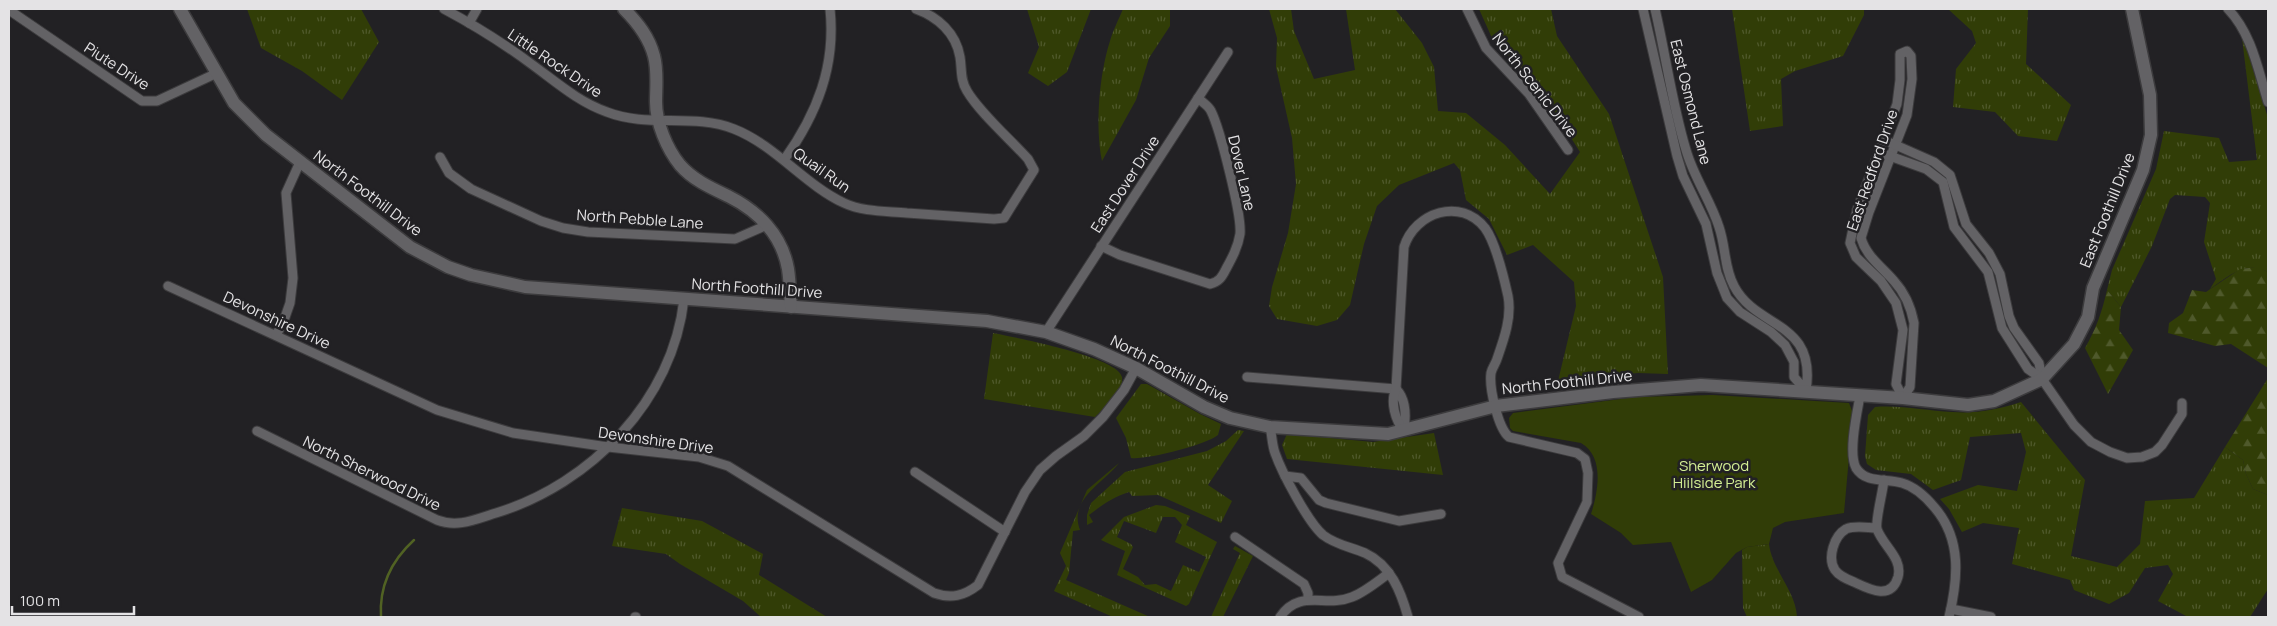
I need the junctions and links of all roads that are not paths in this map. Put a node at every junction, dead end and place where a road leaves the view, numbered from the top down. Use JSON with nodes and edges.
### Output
{"nodes":[{"id":1,"x":180,"y":9,"type":"edge"},
{"id":2,"x":444,"y":9,"type":"edge"},
{"id":3,"x":477,"y":9,"type":"edge"},
{"id":4,"x":624,"y":9,"type":"edge"},
{"id":5,"x":830,"y":9,"type":"edge"},
{"id":6,"x":916,"y":9,"type":"edge"},
{"id":7,"x":1468,"y":9,"type":"edge"},
{"id":8,"x":1644,"y":9,"type":"edge"},
{"id":9,"x":1655,"y":9,"type":"edge"},
{"id":10,"x":2132,"y":9,"type":"edge"},
{"id":11,"x":2228,"y":9,"type":"edge"},
{"id":12,"x":9,"y":10,"type":"edge"},
{"id":13,"x":17,"y":12,"type":"edge"},
{"id":14,"x":470,"y":23,"type":"junction"},
{"id":15,"x":1228,"y":52,"type":"dead end"},
{"id":16,"x":217,"y":73,"type":"junction"},
{"id":17,"x":1198,"y":98,"type":"junction"},
{"id":18,"x":2268,"y":102,"type":"edge"},
{"id":19,"x":659,"y":121,"type":"junction"},
{"id":20,"x":1885,"y":141,"type":"junction"},
{"id":21,"x":1896,"y":145,"type":"junction"},
{"id":22,"x":1568,"y":150,"type":"dead end"},
{"id":23,"x":1880,"y":153,"type":"junction"},
{"id":24,"x":440,"y":157,"type":"dead end"},
{"id":25,"x":1891,"y":157,"type":"junction"},
{"id":26,"x":784,"y":160,"type":"junction"},
{"id":27,"x":300,"y":162,"type":"junction"},
{"id":28,"x":1710,"y":207,"type":"junction"},
{"id":29,"x":1700,"y":211,"type":"junction"},
{"id":30,"x":767,"y":225,"type":"junction"},
{"id":31,"x":1101,"y":246,"type":"junction"},
{"id":32,"x":168,"y":286,"type":"dead end"},
{"id":33,"x":684,"y":299,"type":"junction"},
{"id":34,"x":791,"y":307,"type":"junction"},
{"id":35,"x":1046,"y":332,"type":"junction"},
{"id":36,"x":276,"y":335,"type":"junction"},
{"id":37,"x":1803,"y":354,"type":"junction"},
{"id":38,"x":1792,"y":358,"type":"junction"},
{"id":39,"x":1136,"y":368,"type":"junction"},
{"id":40,"x":1247,"y":377,"type":"dead end"},
{"id":41,"x":2042,"y":379,"type":"junction"},
{"id":42,"x":1396,"y":389,"type":"junction"},
{"id":43,"x":1806,"y":391,"type":"junction"},
{"id":44,"x":1860,"y":396,"type":"junction"},
{"id":45,"x":1903,"y":398,"type":"junction"},
{"id":46,"x":2182,"y":403,"type":"dead end"},
{"id":47,"x":1496,"y":406,"type":"junction"},
{"id":48,"x":1270,"y":427,"type":"junction"},
{"id":49,"x":1404,"y":430,"type":"junction"},
{"id":50,"x":258,"y":431,"type":"dead end"},
{"id":51,"x":608,"y":447,"type":"junction"},
{"id":52,"x":914,"y":472,"type":"dead end"},
{"id":53,"x":1285,"y":476,"type":"junction"},
{"id":54,"x":1884,"y":480,"type":"junction"},
{"id":55,"x":1440,"y":514,"type":"dead end"},
{"id":56,"x":1877,"y":528,"type":"junction"},
{"id":57,"x":1005,"y":532,"type":"junction"},
{"id":58,"x":1234,"y":537,"type":"dead end"},
{"id":59,"x":1389,"y":573,"type":"junction"},
{"id":60,"x":1308,"y":599,"type":"junction"},
{"id":61,"x":1950,"y":613,"type":"edge"},
{"id":62,"x":1280,"y":617,"type":"edge"},
{"id":63,"x":1408,"y":617,"type":"edge"},
{"id":64,"x":1639,"y":617,"type":"edge"},
{"id":65,"x":1991,"y":617,"type":"edge"}],
"edges":[{"from":1,"to":16,"type":"street","name":"North Foothill Drive"},
{"from":2,"to":14,"type":"street","name":"Little Rock Drive"},
{"from":3,"to":14,"type":"street"},
{"from":4,"to":19,"type":"street"},
{"from":5,"to":26,"type":"street"},
{"from":6,"to":26,"type":"street","name":"Quail Run"},
{"from":7,"to":22,"type":"street","name":"North Scenic Drive"},
{"from":8,"to":29,"type":"street","name":"East Osmond Lane"},
{"from":9,"to":28,"type":"street","name":"East Osmond Lane"},
{"from":10,"to":41,"type":"street","name":"East Foothill Drive"},
{"from":11,"to":18,"type":"street"},
{"from":12,"to":13,"type":"street","name":"Piute Drive"},
{"from":13,"to":16,"type":"street","name":"Piute Drive"},
{"from":14,"to":19,"type":"street","name":"Little Rock Drive"},
{"from":15,"to":17,"type":"street","name":"East Dover Drive"},
{"from":16,"to":27,"type":"street","name":"North Foothill Drive"},
{"from":17,"to":31,"type":"street","name":"East Dover Drive"},
{"from":17,"to":31,"type":"street","name":"Dover Lane"},
{"from":19,"to":26,"type":"street","name":"Quail Run"},
{"from":19,"to":30,"type":"street"},
{"from":20,"to":21,"type":"street"},
{"from":20,"to":21,"type":"street","name":"East Redford Drive"},
{"from":20,"to":23,"type":"street","name":"East Redford Drive"},
{"from":21,"to":25,"type":"street","name":"East Redford Drive"},
{"from":21,"to":41,"type":"street"},
{"from":23,"to":25,"type":"street"},
{"from":23,"to":45,"type":"street","name":"East Redford Drive"},
{"from":24,"to":30,"type":"street","name":"North Pebble Lane"},
{"from":25,"to":41,"type":"street"},
{"from":25,"to":45,"type":"street","name":"East Redford Drive"},
{"from":27,"to":33,"type":"street","name":"North Foothill Drive"},
{"from":27,"to":36,"type":"street"},
{"from":28,"to":29,"type":"street"},
{"from":28,"to":37,"type":"street","name":"East Osmond Lane"},
{"from":29,"to":38,"type":"street","name":"East Osmond Lane"},
{"from":30,"to":34,"type":"street"},
{"from":31,"to":35,"type":"street","name":"East Dover Drive"},
{"from":32,"to":36,"type":"street","name":"Devonshire Drive"},
{"from":33,"to":34,"type":"street","name":"North Foothill Drive"},
{"from":33,"to":51,"type":"street","name":"North Sherwood Drive"},
{"from":34,"to":35,"type":"street","name":"North Foothill Drive"},
{"from":35,"to":39,"type":"street","name":"North Foothill Drive"},
{"from":36,"to":51,"type":"street","name":"Devonshire Drive"},
{"from":37,"to":38,"type":"street"},
{"from":37,"to":43,"type":"street","name":"East Osmond Lane"},
{"from":38,"to":43,"type":"street","name":"East Osmond Lane"},
{"from":39,"to":48,"type":"street","name":"North Foothill Drive"},
{"from":39,"to":57,"type":"street","name":"Devonshire Drive"},
{"from":40,"to":42,"type":"street"},
{"from":41,"to":45,"type":"street","name":"North Foothill Drive"},
{"from":41,"to":46,"type":"street"},
{"from":42,"to":47,"type":"street"},
{"from":42,"to":49,"type":"street"},
{"from":43,"to":44,"type":"street","name":"North Foothill Drive"},
{"from":43,"to":47,"type":"street","name":"North Foothill Drive"},
{"from":44,"to":45,"type":"street","name":"North Foothill Drive"},
{"from":44,"to":54,"type":"street"},
{"from":47,"to":49,"type":"street","name":"North Foothill Drive"},
{"from":47,"to":64,"type":"street"},
{"from":48,"to":49,"type":"street","name":"North Foothill Drive"},
{"from":48,"to":53,"type":"street"},
{"from":50,"to":51,"type":"street","name":"North Sherwood Drive"},
{"from":51,"to":57,"type":"street","name":"Devonshire Drive"},
{"from":52,"to":57,"type":"street"},
{"from":53,"to":55,"type":"street"},
{"from":53,"to":59,"type":"street"},
{"from":54,"to":56,"type":"street"},
{"from":54,"to":61,"type":"street"},
{"from":56,"to":56,"type":"street"},
{"from":58,"to":60,"type":"street"},
{"from":59,"to":60,"type":"street"},
{"from":59,"to":63,"type":"street"},
{"from":60,"to":62,"type":"street"},
{"from":61,"to":65,"type":"street"}]}
